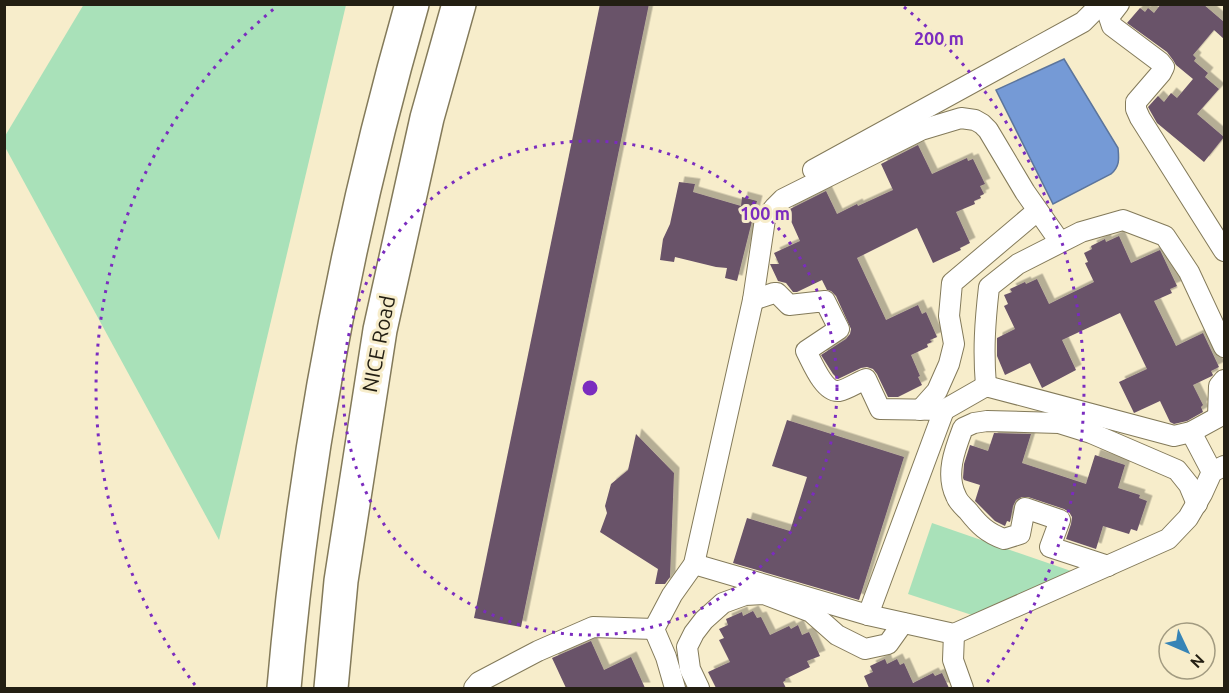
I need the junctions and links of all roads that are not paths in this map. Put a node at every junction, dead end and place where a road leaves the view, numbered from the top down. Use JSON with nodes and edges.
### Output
{"nodes":[{"id":1,"x":412,"y":4,"type":"edge"},
{"id":2,"x":459,"y":4,"type":"edge"},
{"id":3,"x":1101,"y":4,"type":"edge"},
{"id":4,"x":1119,"y":4,"type":"edge"},
{"id":5,"x":787,"y":184,"type":"dead end"},
{"id":6,"x":1037,"y":211,"type":"junction"},
{"id":7,"x":1060,"y":242,"type":"junction"},
{"id":8,"x":1224,"y":250,"type":"edge"},
{"id":9,"x":753,"y":300,"type":"junction"},
{"id":10,"x":1224,"y":347,"type":"edge"},
{"id":11,"x":1224,"y":380,"type":"edge"},
{"id":12,"x":986,"y":386,"type":"junction"},
{"id":13,"x":920,"y":410,"type":"junction"},
{"id":14,"x":944,"y":410,"type":"junction"},
{"id":15,"x":1221,"y":415,"type":"edge"},
{"id":16,"x":1191,"y":432,"type":"junction"},
{"id":17,"x":1218,"y":469,"type":"edge"},
{"id":18,"x":1197,"y":504,"type":"junction"},
{"id":19,"x":694,"y":564,"type":"junction"},
{"id":20,"x":1108,"y":566,"type":"junction"},
{"id":21,"x":868,"y":615,"type":"junction"},
{"id":22,"x":903,"y":623,"type":"junction"},
{"id":23,"x":654,"y":629,"type":"junction"},
{"id":24,"x":954,"y":634,"type":"junction"},
{"id":25,"x":284,"y":688,"type":"edge"},
{"id":26,"x":331,"y":688,"type":"edge"},
{"id":27,"x":474,"y":688,"type":"edge"},
{"id":28,"x":675,"y":688,"type":"edge"},
{"id":29,"x":699,"y":688,"type":"edge"},
{"id":30,"x":963,"y":688,"type":"edge"}],
"edges":[{"from":1,"to":25,"type":"highway"},
{"from":2,"to":26,"type":"highway","name":"NICE Road"},
{"from":3,"to":5,"type":"street"},
{"from":4,"to":8,"type":"street"},
{"from":6,"to":7,"type":"street"},
{"from":6,"to":9,"type":"street"},
{"from":6,"to":13,"type":"street"},
{"from":7,"to":10,"type":"street"},
{"from":7,"to":12,"type":"street"},
{"from":9,"to":13,"type":"street"},
{"from":9,"to":19,"type":"street"},
{"from":11,"to":15,"type":"street"},
{"from":12,"to":14,"type":"street"},
{"from":12,"to":16,"type":"street"},
{"from":13,"to":14,"type":"street"},
{"from":14,"to":21,"type":"street"},
{"from":15,"to":16,"type":"street"},
{"from":16,"to":17,"type":"street"},
{"from":17,"to":18,"type":"street"},
{"from":18,"to":20,"type":"street"},
{"from":18,"to":20,"type":"street"},
{"from":19,"to":21,"type":"street"},
{"from":19,"to":23,"type":"street"},
{"from":20,"to":24,"type":"street"},
{"from":21,"to":22,"type":"street"},
{"from":22,"to":24,"type":"street"},
{"from":22,"to":29,"type":"street"},
{"from":23,"to":27,"type":"street"},
{"from":23,"to":28,"type":"street"},
{"from":24,"to":30,"type":"street"}]}
